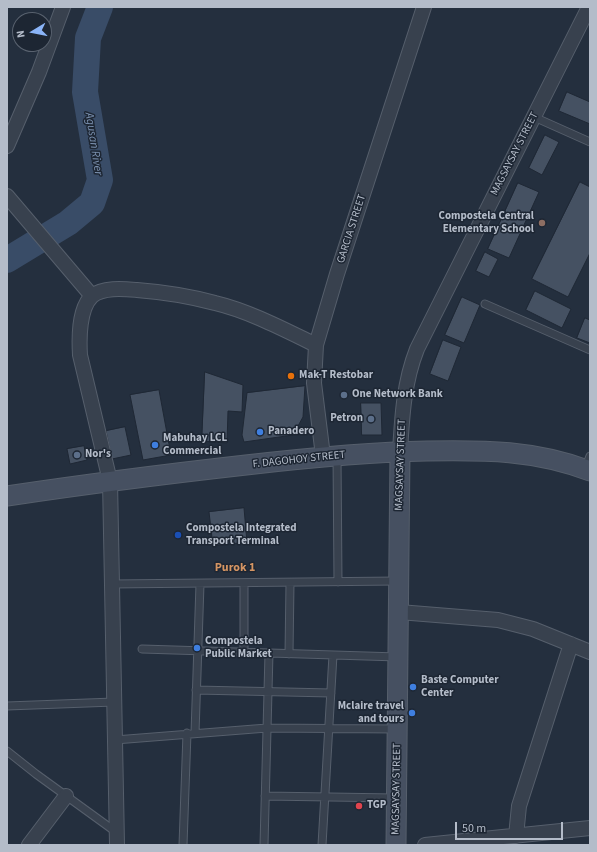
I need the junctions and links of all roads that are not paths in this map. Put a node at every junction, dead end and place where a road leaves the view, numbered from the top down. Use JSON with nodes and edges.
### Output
{"nodes":[{"id":1,"x":63,"y":7,"type":"edge"},
{"id":2,"x":424,"y":7,"type":"edge"},
{"id":3,"x":588,"y":7,"type":"edge"},
{"id":4,"x":534,"y":117,"type":"junction"},
{"id":5,"x":590,"y":142,"type":"edge"},
{"id":6,"x":7,"y":146,"type":"edge"},
{"id":7,"x":9,"y":198,"type":"edge"},
{"id":8,"x":92,"y":296,"type":"junction"},
{"id":9,"x":485,"y":304,"type":"dead end"},
{"id":10,"x":316,"y":346,"type":"junction"},
{"id":11,"x":590,"y":350,"type":"edge"},
{"id":12,"x":400,"y":452,"type":"junction"},
{"id":13,"x":330,"y":456,"type":"junction"},
{"id":14,"x":588,"y":466,"type":"edge"},
{"id":15,"x":110,"y":481,"type":"junction"},
{"id":16,"x":7,"y":496,"type":"edge"},
{"id":17,"x":399,"y":581,"type":"junction"},
{"id":18,"x":338,"y":582,"type":"junction"},
{"id":19,"x":244,"y":583,"type":"junction"},
{"id":20,"x":290,"y":583,"type":"junction"},
{"id":21,"x":112,"y":584,"type":"junction"},
{"id":22,"x":200,"y":584,"type":"junction"},
{"id":23,"x":399,"y":612,"type":"junction"},
{"id":24,"x":571,"y":644,"type":"junction"},
{"id":25,"x":142,"y":649,"type":"dead end"},
{"id":26,"x":197,"y":651,"type":"junction"},
{"id":27,"x":244,"y":652,"type":"junction"},
{"id":28,"x":590,"y":652,"type":"edge"},
{"id":29,"x":269,"y":653,"type":"junction"},
{"id":30,"x":289,"y":654,"type":"junction"},
{"id":31,"x":333,"y":655,"type":"junction"},
{"id":32,"x":398,"y":657,"type":"junction"},
{"id":33,"x":196,"y":690,"type":"junction"},
{"id":34,"x":268,"y":692,"type":"junction"},
{"id":35,"x":331,"y":693,"type":"junction"},
{"id":36,"x":114,"y":702,"type":"junction"},
{"id":37,"x":7,"y":706,"type":"edge"},
{"id":38,"x":267,"y":728,"type":"junction"},
{"id":39,"x":329,"y":729,"type":"junction"},
{"id":40,"x":398,"y":729,"type":"junction"},
{"id":41,"x":187,"y":733,"type":"junction"},
{"id":42,"x":195,"y":733,"type":"junction"},
{"id":43,"x":115,"y":740,"type":"junction"},
{"id":44,"x":7,"y":751,"type":"edge"},
{"id":45,"x":66,"y":796,"type":"junction"},
{"id":46,"x":265,"y":796,"type":"junction"},
{"id":47,"x":325,"y":797,"type":"junction"},
{"id":48,"x":397,"y":798,"type":"junction"},
{"id":49,"x":590,"y":828,"type":"edge"},
{"id":50,"x":516,"y":836,"type":"junction"},
{"id":51,"x":117,"y":842,"type":"edge"},
{"id":52,"x":29,"y":845,"type":"edge"},
{"id":53,"x":183,"y":845,"type":"edge"},
{"id":54,"x":264,"y":845,"type":"edge"},
{"id":55,"x":322,"y":845,"type":"edge"},
{"id":56,"x":396,"y":845,"type":"edge"},
{"id":57,"x":425,"y":845,"type":"edge"}],
"edges":[{"from":1,"to":6,"type":"street"},
{"from":2,"to":10,"type":"street","name":"GARCIA STREET"},
{"from":3,"to":4,"type":"street","name":"MAGSAYSAY STREET"},
{"from":4,"to":5,"type":"lane"},
{"from":4,"to":12,"type":"street","name":"MAGSAYSAY STREET"},
{"from":7,"to":8,"type":"street"},
{"from":8,"to":10,"type":"street"},
{"from":8,"to":15,"type":"street"},
{"from":9,"to":11,"type":"lane"},
{"from":10,"to":13,"type":"street","name":"GARCIA STREET"},
{"from":12,"to":13,"type":"main road","name":"F. DAGOHOY STREET"},
{"from":12,"to":14,"type":"main road","name":"F. DAGOHOY STREET"},
{"from":12,"to":17,"type":"main road","name":"MAGSAYSAY STREET"},
{"from":13,"to":15,"type":"main road","name":"F. DAGOHOY STREET"},
{"from":13,"to":18,"type":"lane"},
{"from":15,"to":16,"type":"main road","name":"F. DAGOHOY STREET"},
{"from":15,"to":21,"type":"street"},
{"from":17,"to":18,"type":"lane"},
{"from":17,"to":23,"type":"main road","name":"MAGSAYSAY STREET"},
{"from":18,"to":20,"type":"lane"},
{"from":19,"to":20,"type":"lane"},
{"from":19,"to":22,"type":"lane"},
{"from":19,"to":27,"type":"lane"},
{"from":20,"to":30,"type":"lane"},
{"from":21,"to":22,"type":"lane"},
{"from":21,"to":36,"type":"street"},
{"from":22,"to":26,"type":"lane"},
{"from":23,"to":24,"type":"street"},
{"from":23,"to":32,"type":"main road","name":"MAGSAYSAY STREET"},
{"from":24,"to":28,"type":"street"},
{"from":24,"to":50,"type":"street"},
{"from":25,"to":26,"type":"lane"},
{"from":26,"to":27,"type":"lane"},
{"from":26,"to":33,"type":"lane"},
{"from":27,"to":29,"type":"lane"},
{"from":29,"to":30,"type":"lane"},
{"from":29,"to":34,"type":"lane"},
{"from":30,"to":31,"type":"lane"},
{"from":31,"to":32,"type":"lane"},
{"from":31,"to":35,"type":"lane"},
{"from":32,"to":40,"type":"main road","name":"MAGSAYSAY STREET"},
{"from":33,"to":34,"type":"lane"},
{"from":33,"to":42,"type":"lane"},
{"from":34,"to":35,"type":"lane"},
{"from":34,"to":38,"type":"lane"},
{"from":35,"to":39,"type":"lane"},
{"from":36,"to":37,"type":"lane"},
{"from":36,"to":43,"type":"street"},
{"from":38,"to":39,"type":"lane"},
{"from":38,"to":42,"type":"lane"},
{"from":38,"to":46,"type":"lane"},
{"from":39,"to":40,"type":"lane"},
{"from":39,"to":47,"type":"lane"},
{"from":40,"to":48,"type":"main road","name":"MAGSAYSAY STREET"},
{"from":41,"to":42,"type":"lane"},
{"from":41,"to":43,"type":"lane"},
{"from":41,"to":53,"type":"lane"},
{"from":43,"to":51,"type":"street"},
{"from":44,"to":45,"type":"lane"},
{"from":45,"to":51,"type":"lane"},
{"from":45,"to":52,"type":"street"},
{"from":46,"to":47,"type":"lane"},
{"from":46,"to":54,"type":"lane"},
{"from":47,"to":48,"type":"lane"},
{"from":47,"to":55,"type":"lane"},
{"from":48,"to":56,"type":"main road","name":"MAGSAYSAY STREET"},
{"from":49,"to":50,"type":"street"},
{"from":50,"to":57,"type":"street"}]}
